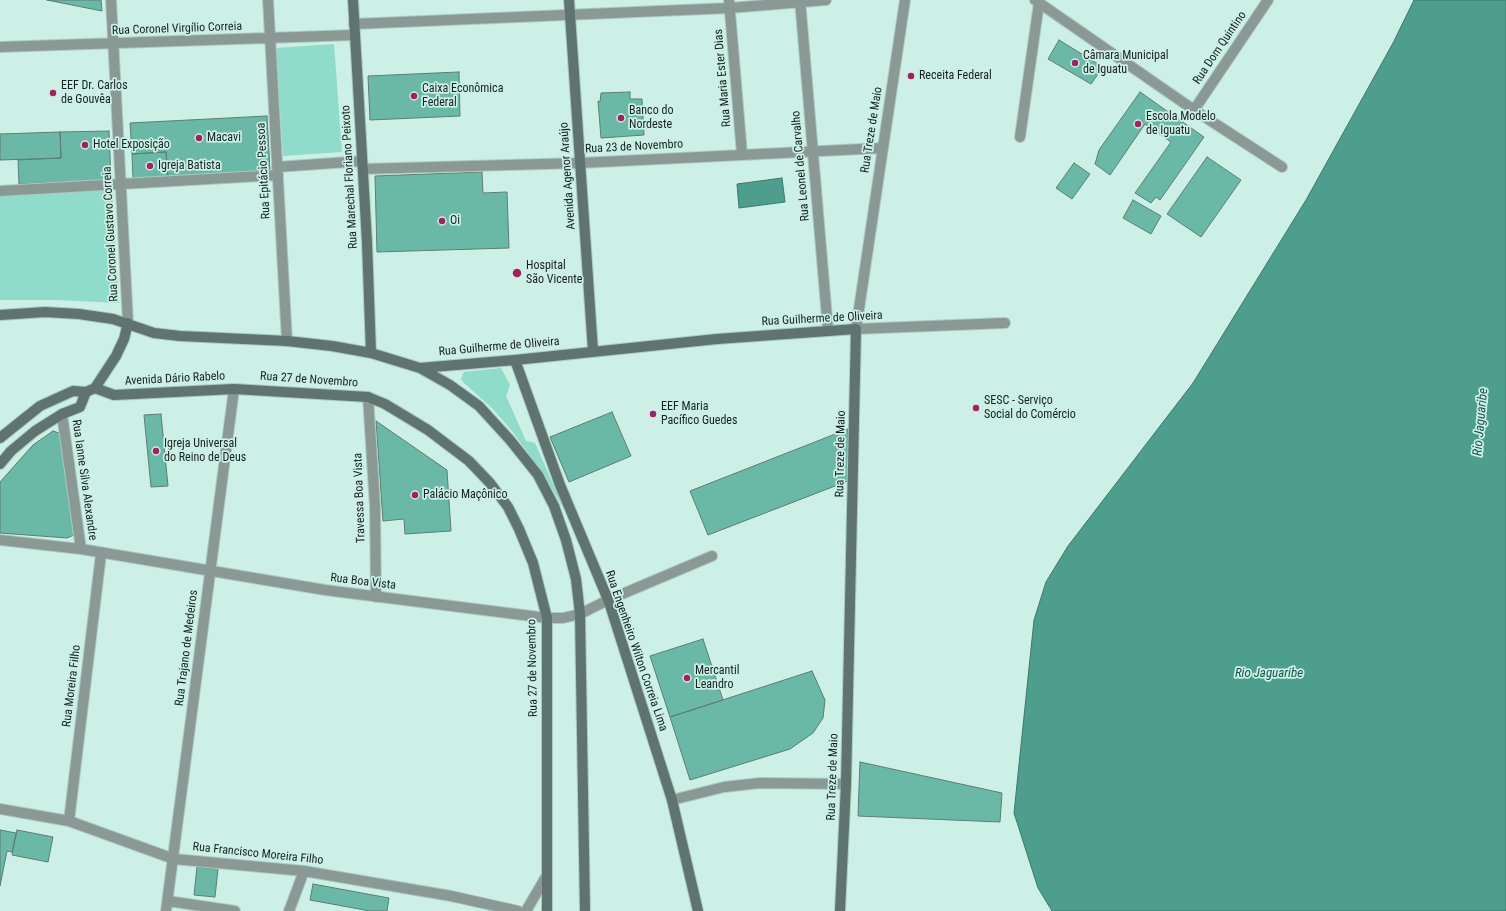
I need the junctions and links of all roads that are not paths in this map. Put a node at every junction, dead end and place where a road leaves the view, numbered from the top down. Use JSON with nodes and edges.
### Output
{"nodes":[{"id":1,"x":112,"y":0,"type":"edge"},
{"id":2,"x":268,"y":0,"type":"edge"},
{"id":3,"x":353,"y":0,"type":"edge"},
{"id":4,"x":569,"y":0,"type":"edge"},
{"id":5,"x":826,"y":0,"type":"edge"},
{"id":6,"x":905,"y":0,"type":"edge"},
{"id":7,"x":1268,"y":0,"type":"edge"},
{"id":8,"x":800,"y":1,"type":"edge"},
{"id":9,"x":1037,"y":1,"type":"edge"},
{"id":10,"x":730,"y":4,"type":"edge"},
{"id":11,"x":570,"y":14,"type":"junction"},
{"id":12,"x":354,"y":24,"type":"junction"},
{"id":13,"x":354,"y":35,"type":"junction"},
{"id":14,"x":270,"y":39,"type":"junction"},
{"id":15,"x":113,"y":44,"type":"junction"},
{"id":16,"x":0,"y":47,"type":"edge"},
{"id":17,"x":1194,"y":110,"type":"junction"},
{"id":18,"x":1020,"y":136,"type":"dead end"},
{"id":19,"x":882,"y":148,"type":"junction"},
{"id":20,"x":814,"y":151,"type":"junction"},
{"id":21,"x":742,"y":154,"type":"junction"},
{"id":22,"x":580,"y":162,"type":"junction"},
{"id":23,"x":362,"y":165,"type":"junction"},
{"id":24,"x":1282,"y":167,"type":"dead end"},
{"id":25,"x":278,"y":171,"type":"junction"},
{"id":26,"x":122,"y":184,"type":"junction"},
{"id":27,"x":0,"y":191,"type":"edge"},
{"id":28,"x":0,"y":315,"type":"edge"},
{"id":29,"x":128,"y":323,"type":"junction"},
{"id":30,"x":1005,"y":323,"type":"dead end"},
{"id":31,"x":856,"y":329,"type":"junction"},
{"id":32,"x":828,"y":330,"type":"junction"},
{"id":33,"x":287,"y":341,"type":"junction"},
{"id":34,"x":593,"y":351,"type":"junction"},
{"id":35,"x":371,"y":353,"type":"junction"},
{"id":36,"x":515,"y":360,"type":"junction"},
{"id":37,"x":420,"y":368,"type":"junction"},
{"id":38,"x":234,"y":389,"type":"junction"},
{"id":39,"x":91,"y":390,"type":"junction"},
{"id":40,"x":368,"y":397,"type":"junction"},
{"id":41,"x":62,"y":414,"type":"junction"},
{"id":42,"x":0,"y":438,"type":"edge"},
{"id":43,"x":0,"y":464,"type":"edge"},
{"id":44,"x":0,"y":540,"type":"edge"},
{"id":45,"x":81,"y":549,"type":"junction"},
{"id":46,"x":101,"y":554,"type":"junction"},
{"id":47,"x":712,"y":556,"type":"dead end"},
{"id":48,"x":210,"y":572,"type":"junction"},
{"id":49,"x":376,"y":597,"type":"junction"},
{"id":50,"x":608,"y":600,"type":"junction"},
{"id":51,"x":580,"y":614,"type":"junction"},
{"id":52,"x":546,"y":618,"type":"junction"},
{"id":53,"x":846,"y":784,"type":"junction"},
{"id":54,"x":672,"y":800,"type":"junction"},
{"id":55,"x":0,"y":809,"type":"edge"},
{"id":56,"x":69,"y":821,"type":"junction"},
{"id":57,"x":174,"y":859,"type":"junction"},
{"id":58,"x":304,"y":871,"type":"junction"},
{"id":59,"x":547,"y":875,"type":"junction"},
{"id":60,"x":167,"y":906,"type":"edge"},
{"id":61,"x":235,"y":911,"type":"edge"},
{"id":62,"x":289,"y":911,"type":"edge"},
{"id":63,"x":518,"y":911,"type":"edge"},
{"id":64,"x":526,"y":911,"type":"edge"},
{"id":65,"x":547,"y":911,"type":"edge"},
{"id":66,"x":585,"y":911,"type":"edge"},
{"id":67,"x":698,"y":911,"type":"edge"},
{"id":68,"x":840,"y":911,"type":"edge"}],
"edges":[{"from":1,"to":15,"type":"street","name":"Rua Coronel Gustavo Correia"},
{"from":2,"to":14,"type":"street","name":"Rua Epitácio Pessoa"},
{"from":3,"to":12,"type":"main road","name":"Rua Marechal Floriano Peixoto"},
{"from":4,"to":11,"type":"main road","name":"Avenida Agenor Araújo"},
{"from":5,"to":8,"type":"street"},
{"from":6,"to":19,"type":"street","name":"Rua Treze de Maio"},
{"from":7,"to":17,"type":"street","name":"Rua Dom Quintino"},
{"from":8,"to":10,"type":"street"},
{"from":8,"to":20,"type":"street","name":"Rua Leonel de Carvalho"},
{"from":9,"to":17,"type":"street"},
{"from":9,"to":18,"type":"street"},
{"from":10,"to":11,"type":"street"},
{"from":10,"to":21,"type":"street","name":"Rua Maria Ester Dias"},
{"from":11,"to":12,"type":"street"},
{"from":11,"to":22,"type":"main road","name":"Avenida Agenor Araújo"},
{"from":12,"to":13,"type":"main road","name":"Rua Marechal Floriano Peixoto"},
{"from":13,"to":14,"type":"street","name":"Rua Coronel Virgílio Correia"},
{"from":13,"to":23,"type":"main road","name":"Rua Marechal Floriano Peixoto"},
{"from":14,"to":15,"type":"street","name":"Rua Coronel Virgílio Correia"},
{"from":14,"to":25,"type":"street","name":"Rua Epitácio Pessoa"},
{"from":15,"to":16,"type":"street","name":"Rua Coronel Virgílio Correia"},
{"from":15,"to":26,"type":"street","name":"Rua Coronel Gustavo Correia"},
{"from":17,"to":24,"type":"street"},
{"from":19,"to":20,"type":"street","name":"Rua 23 de Novembro"},
{"from":19,"to":31,"type":"street","name":"Rua Treze de Maio"},
{"from":20,"to":21,"type":"street","name":"Rua 23 de Novembro"},
{"from":20,"to":32,"type":"street","name":"Rua Leonel de Carvalho"},
{"from":21,"to":22,"type":"street","name":"Rua 23 de Novembro"},
{"from":22,"to":23,"type":"street","name":"Rua 23 de Novembro"},
{"from":22,"to":34,"type":"main road","name":"Avenida Agenor Araújo"},
{"from":23,"to":25,"type":"street","name":"Rua 23 de Novembro"},
{"from":23,"to":35,"type":"main road","name":"Rua Marechal Floriano Peixoto"},
{"from":25,"to":26,"type":"street","name":"Rua 23 de Novembro"},
{"from":25,"to":33,"type":"street","name":"Rua Epitácio Pessoa"},
{"from":26,"to":27,"type":"street","name":"Rua 23 de Novembro"},
{"from":26,"to":29,"type":"street","name":"Rua Coronel Gustavo Correia"},
{"from":28,"to":29,"type":"main road","name":"Rua Guilherme de Oliveira"},
{"from":29,"to":33,"type":"main road","name":"Rua Guilherme de Oliveira"},
{"from":29,"to":39,"type":"main road","name":"Avenida Dário Rabelo"},
{"from":30,"to":31,"type":"street","name":"Rua Guilherme de Oliveira"},
{"from":31,"to":32,"type":"main road","name":"Rua Guilherme de Oliveira"},
{"from":31,"to":53,"type":"main road","name":"Rua Treze de Maio"},
{"from":32,"to":34,"type":"main road","name":"Rua Guilherme de Oliveira"},
{"from":33,"to":35,"type":"main road","name":"Rua Guilherme de Oliveira"},
{"from":34,"to":36,"type":"main road","name":"Rua Guilherme de Oliveira"},
{"from":35,"to":37,"type":"main road","name":"Rua Guilherme de Oliveira"},
{"from":36,"to":37,"type":"main road","name":"Rua Guilherme de Oliveira"},
{"from":36,"to":50,"type":"main road","name":"Rua Engenheiro Wilton Correia Lima"},
{"from":37,"to":51,"type":"main road"},
{"from":38,"to":39,"type":"main road","name":"Avenida Dário Rabelo"},
{"from":38,"to":40,"type":"main road","name":"Rua 27 de Novembro"},
{"from":38,"to":48,"type":"street","name":"Rua Trajano de Medeiros"},
{"from":39,"to":41,"type":"main road","name":"Avenida Dário Rabelo"},
{"from":39,"to":42,"type":"main road","name":"Avenida Dário Rabelo"},
{"from":40,"to":49,"type":"street","name":"Travessa Boa Vista"},
{"from":40,"to":52,"type":"main road","name":"Rua 27 de Novembro"},
{"from":41,"to":43,"type":"main road","name":"Avenida Dário Rabelo"},
{"from":41,"to":45,"type":"street","name":"Rua Ianne Silva Alexandre"},
{"from":44,"to":45,"type":"street","name":"Rua Boa Vista"},
{"from":45,"to":46,"type":"street","name":"Rua Boa Vista"},
{"from":46,"to":48,"type":"street","name":"Rua Boa Vista"},
{"from":46,"to":56,"type":"street","name":"Rua Moreira Filho"},
{"from":47,"to":50,"type":"street","name":"Rua Boa Vista"},
{"from":48,"to":49,"type":"street","name":"Rua Boa Vista"},
{"from":48,"to":57,"type":"street","name":"Rua Trajano de Medeiros"},
{"from":49,"to":52,"type":"street","name":"Rua Boa Vista"},
{"from":50,"to":51,"type":"street","name":"Rua Boa Vista"},
{"from":50,"to":54,"type":"main road","name":"Rua Engenheiro Wilton Correia Lima"},
{"from":51,"to":52,"type":"street","name":"Rua Boa Vista"},
{"from":51,"to":66,"type":"main road"},
{"from":52,"to":59,"type":"main road","name":"Rua 27 de Novembro"},
{"from":53,"to":54,"type":"street"},
{"from":53,"to":68,"type":"main road","name":"Rua Treze de Maio"},
{"from":54,"to":67,"type":"main road","name":"Rua Engenheiro Wilton Correia Lima"},
{"from":55,"to":56,"type":"street","name":"Rua Francisco Moreira Filho"},
{"from":56,"to":57,"type":"street","name":"Rua Francisco Moreira Filho"},
{"from":57,"to":58,"type":"street","name":"Rua Francisco Moreira Filho"},
{"from":57,"to":60,"type":"street","name":"Rua Trajano de Medeiros"},
{"from":58,"to":62,"type":"street"},
{"from":58,"to":63,"type":"street","name":"Rua Francisco Moreira Filho"},
{"from":59,"to":64,"type":"street"},
{"from":59,"to":65,"type":"main road","name":"Rua 27 de Novembro"},
{"from":60,"to":61,"type":"street"}]}
